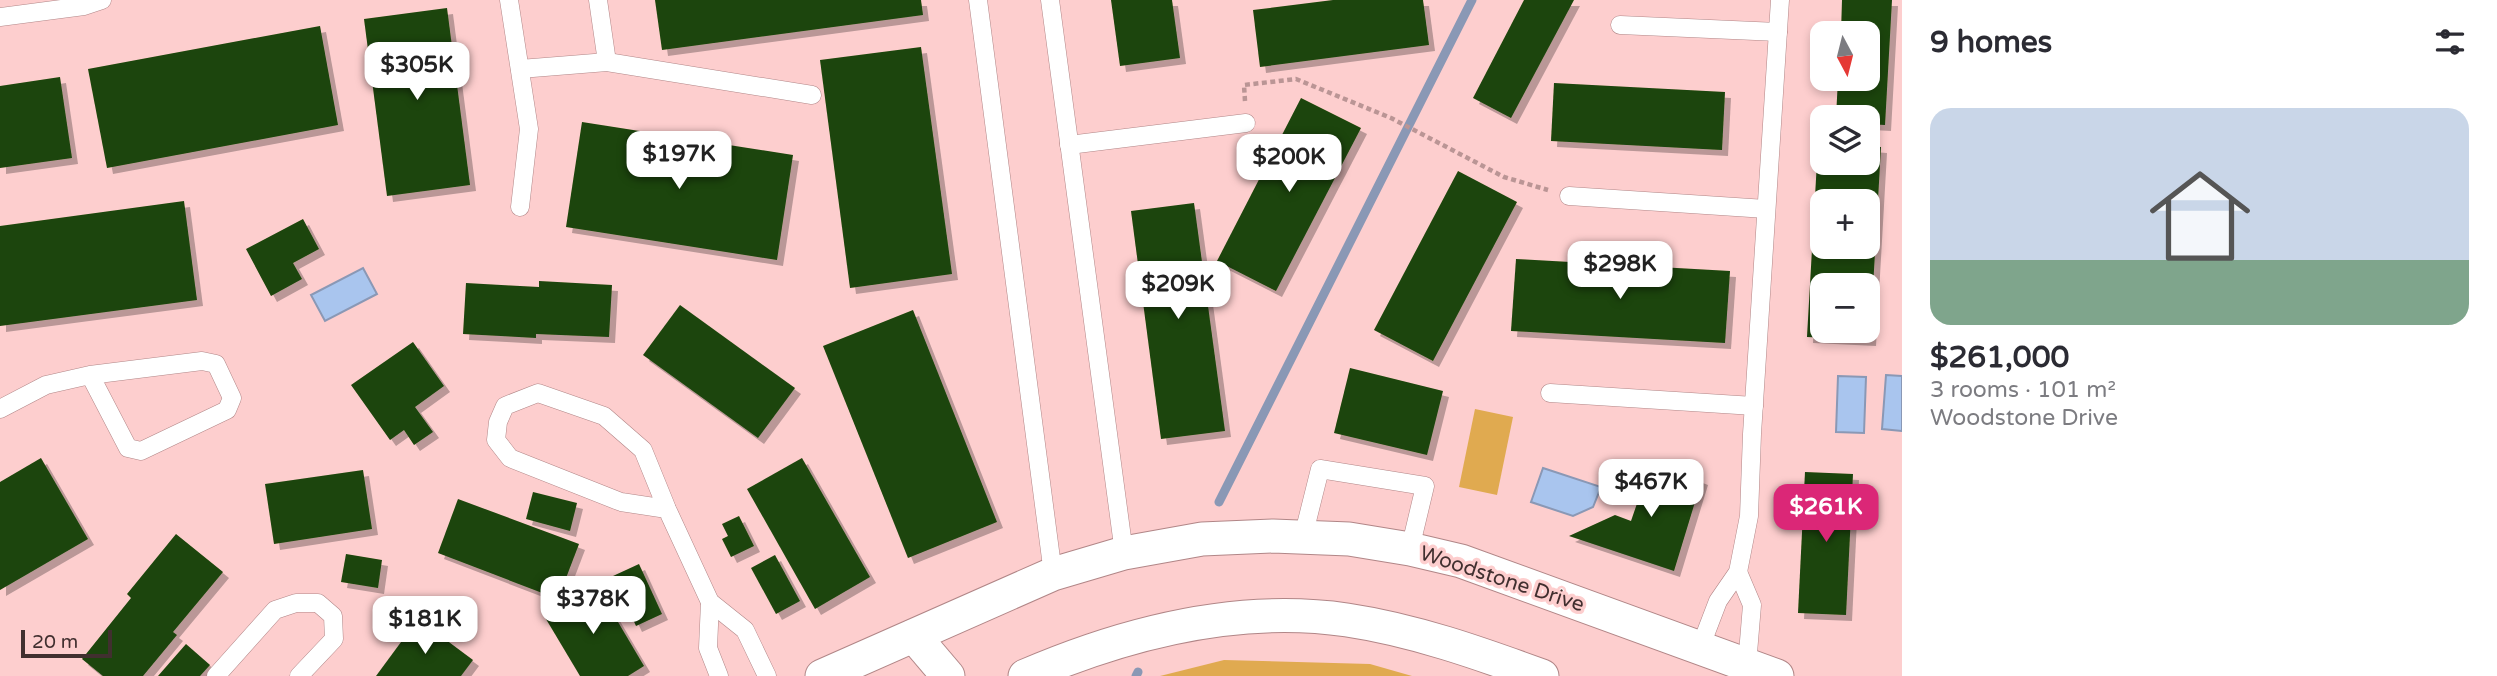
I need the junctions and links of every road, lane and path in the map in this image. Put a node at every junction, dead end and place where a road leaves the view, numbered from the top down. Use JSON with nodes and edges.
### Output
{"nodes":[{"id":1,"x":102,"y":0,"type":"edge"},
{"id":2,"x":509,"y":0,"type":"edge"},
{"id":3,"x":598,"y":0,"type":"edge"},
{"id":4,"x":978,"y":0,"type":"edge"},
{"id":5,"x":1050,"y":0,"type":"edge"},
{"id":6,"x":1780,"y":0,"type":"edge"},
{"id":7,"x":0,"y":16,"type":"edge"},
{"id":8,"x":1620,"y":25,"type":"dead end"},
{"id":9,"x":1778,"y":32,"type":"junction"},
{"id":10,"x":607,"y":62,"type":"junction"},
{"id":11,"x":520,"y":69,"type":"junction"},
{"id":12,"x":812,"y":95,"type":"dead end"},
{"id":13,"x":1246,"y":123,"type":"joint"},
{"id":14,"x":1069,"y":145,"type":"junction"},
{"id":15,"x":1569,"y":196,"type":"joint"},
{"id":16,"x":520,"y":207,"type":"dead end"},
{"id":17,"x":1766,"y":209,"type":"junction"},
{"id":18,"x":89,"y":375,"type":"junction"},
{"id":19,"x":1549,"y":393,"type":"dead end"},
{"id":20,"x":1754,"y":406,"type":"junction"},
{"id":21,"x":0,"y":409,"type":"edge"},
{"id":22,"x":667,"y":509,"type":"junction"},
{"id":23,"x":1303,"y":537,"type":"junction"},
{"id":24,"x":1410,"y":549,"type":"junction"},
{"id":25,"x":1124,"y":553,"type":"junction"},
{"id":26,"x":1738,"y":572,"type":"junction"},
{"id":27,"x":1053,"y":574,"type":"junction"},
{"id":28,"x":710,"y":602,"type":"junction"},
{"id":29,"x":914,"y":636,"type":"junction"},
{"id":30,"x":1700,"y":648,"type":"junction"},
{"id":31,"x":1762,"y":671,"type":"edge"},
{"id":32,"x":216,"y":676,"type":"edge"},
{"id":33,"x":299,"y":676,"type":"edge"},
{"id":34,"x":719,"y":676,"type":"edge"},
{"id":35,"x":767,"y":676,"type":"edge"},
{"id":36,"x":822,"y":676,"type":"edge"},
{"id":37,"x":948,"y":676,"type":"edge"},
{"id":38,"x":1024,"y":676,"type":"edge"},
{"id":39,"x":1542,"y":676,"type":"edge"}],
"edges":[{"from":1,"to":7,"type":"lane"},
{"from":2,"to":11,"type":"lane"},
{"from":3,"to":10,"type":"lane"},
{"from":4,"to":27,"type":"lane"},
{"from":5,"to":14,"type":"lane"},
{"from":6,"to":9,"type":"lane"},
{"from":8,"to":9,"type":"lane"},
{"from":9,"to":17,"type":"lane"},
{"from":10,"to":11,"type":"lane"},
{"from":10,"to":12,"type":"lane"},
{"from":11,"to":16,"type":"lane"},
{"from":13,"to":14,"type":"lane"},
{"from":13,"to":15,"type":"path"},
{"from":14,"to":25,"type":"lane"},
{"from":15,"to":17,"type":"lane"},
{"from":17,"to":20,"type":"lane"},
{"from":18,"to":18,"type":"lane"},
{"from":18,"to":21,"type":"lane"},
{"from":19,"to":20,"type":"lane"},
{"from":20,"to":26,"type":"lane"},
{"from":22,"to":22,"type":"lane"},
{"from":22,"to":28,"type":"lane"},
{"from":23,"to":24,"type":"street","name":"Woodstone Drive"},
{"from":23,"to":24,"type":"lane"},
{"from":23,"to":25,"type":"street","name":"Woodstone Drive"},
{"from":24,"to":30,"type":"street","name":"Woodstone Drive"},
{"from":25,"to":27,"type":"street","name":"Woodstone Drive"},
{"from":26,"to":30,"type":"lane"},
{"from":26,"to":31,"type":"lane"},
{"from":27,"to":29,"type":"street","name":"Woodstone Drive"},
{"from":28,"to":34,"type":"lane"},
{"from":28,"to":35,"type":"lane"},
{"from":29,"to":36,"type":"street","name":"Woodstone Drive"},
{"from":29,"to":37,"type":"street"},
{"from":30,"to":31,"type":"street","name":"Woodstone Drive"},
{"from":32,"to":33,"type":"lane"},
{"from":38,"to":39,"type":"street"}]}
